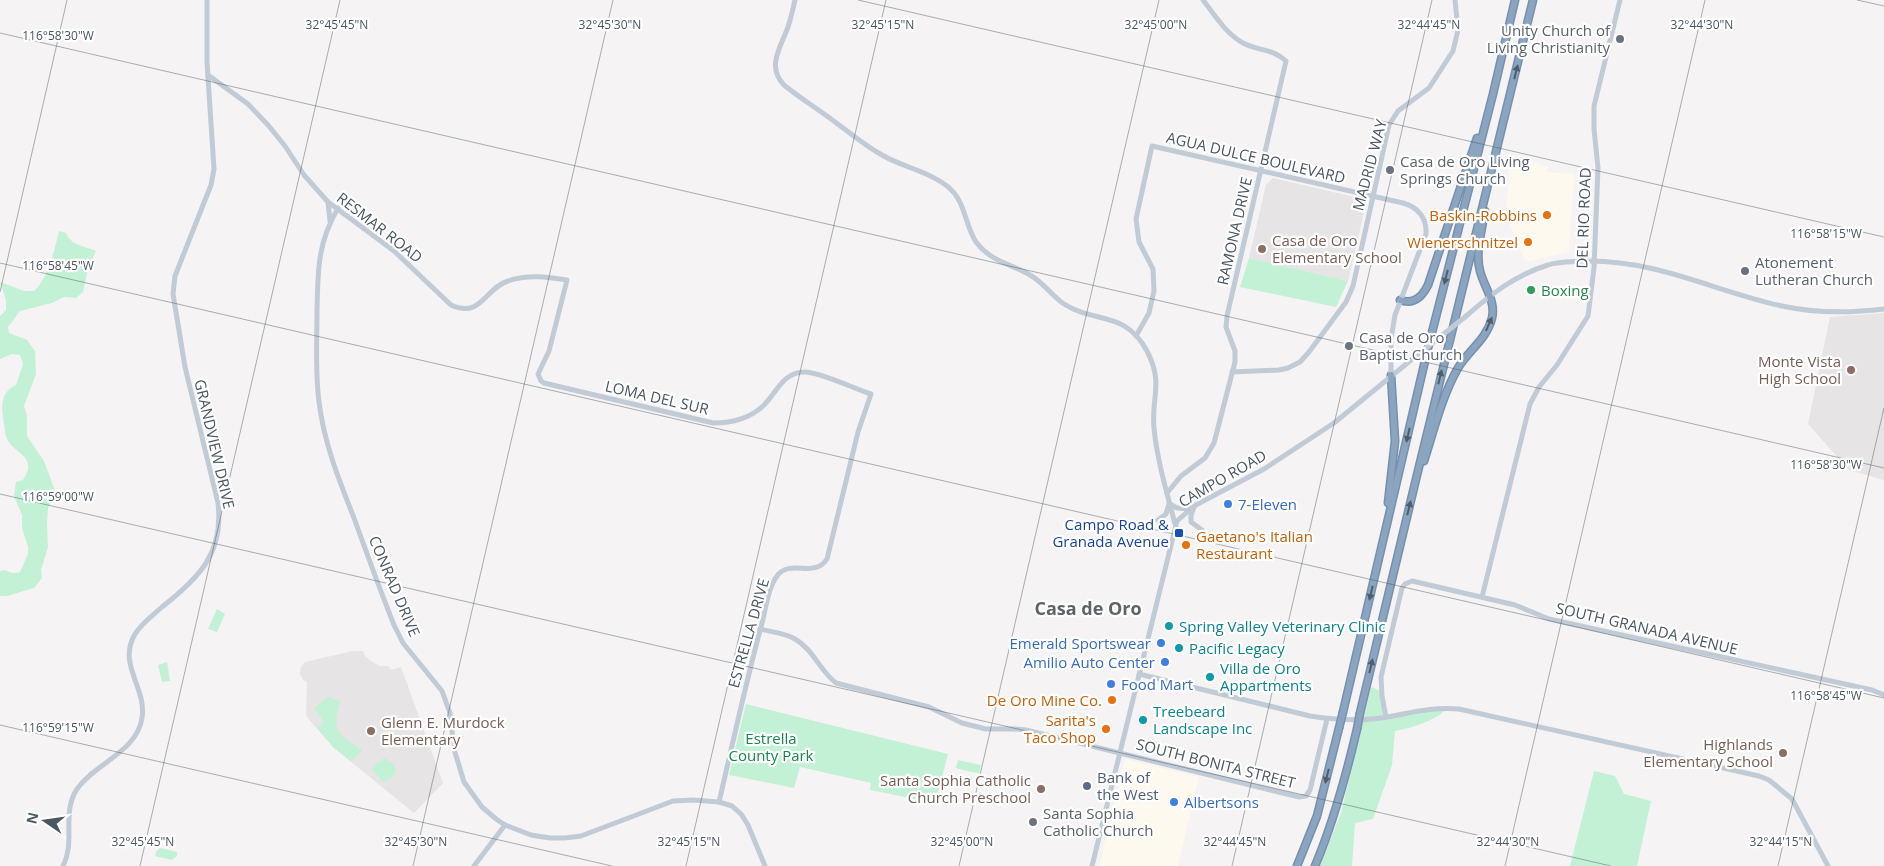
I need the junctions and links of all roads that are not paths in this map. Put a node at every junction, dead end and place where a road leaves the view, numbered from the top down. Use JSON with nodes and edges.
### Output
{"nodes":[{"id":1,"x":207,"y":0,"type":"edge"},
{"id":2,"x":795,"y":0,"type":"edge"},
{"id":3,"x":1203,"y":0,"type":"edge"},
{"id":4,"x":1455,"y":0,"type":"edge"},
{"id":5,"x":1515,"y":0,"type":"edge"},
{"id":6,"x":1534,"y":0,"type":"edge"},
{"id":7,"x":1620,"y":0,"type":"edge"},
{"id":8,"x":208,"y":75,"type":"junction"},
{"id":9,"x":1493,"y":94,"type":"junction"},
{"id":10,"x":1504,"y":119,"type":"junction"},
{"id":11,"x":1261,"y":170,"type":"junction"},
{"id":12,"x":1372,"y":196,"type":"junction"},
{"id":13,"x":328,"y":202,"type":"junction"},
{"id":14,"x":338,"y":208,"type":"junction"},
{"id":15,"x":330,"y":221,"type":"junction"},
{"id":16,"x":1595,"y":261,"type":"junction"},
{"id":17,"x":1490,"y":295,"type":"junction"},
{"id":18,"x":1400,"y":300,"type":"junction"},
{"id":19,"x":1884,"y":309,"type":"edge"},
{"id":20,"x":1136,"y":336,"type":"junction"},
{"id":21,"x":1232,"y":372,"type":"junction"},
{"id":22,"x":1391,"y":375,"type":"junction"},
{"id":23,"x":539,"y":377,"type":"joint"},
{"id":24,"x":871,"y":394,"type":"joint"},
{"id":25,"x":1416,"y":475,"type":"junction"},
{"id":26,"x":1167,"y":493,"type":"junction"},
{"id":27,"x":1169,"y":502,"type":"junction"},
{"id":28,"x":1192,"y":507,"type":"junction"},
{"id":29,"x":1158,"y":520,"type":"dead end"},
{"id":30,"x":1175,"y":524,"type":"junction"},
{"id":31,"x":1202,"y":530,"type":"dead end"},
{"id":32,"x":1381,"y":550,"type":"junction"},
{"id":33,"x":1482,"y":597,"type":"junction"},
{"id":34,"x":760,"y":629,"type":"junction"},
{"id":35,"x":1139,"y":674,"type":"junction"},
{"id":36,"x":1884,"y":695,"type":"edge"},
{"id":37,"x":1386,"y":718,"type":"junction"},
{"id":38,"x":1327,"y":719,"type":"junction"},
{"id":39,"x":1119,"y":753,"type":"junction"},
{"id":40,"x":719,"y":802,"type":"junction"},
{"id":41,"x":505,"y":825,"type":"junction"},
{"id":42,"x":63,"y":866,"type":"edge"},
{"id":43,"x":474,"y":866,"type":"edge"},
{"id":44,"x":765,"y":866,"type":"edge"},
{"id":45,"x":1092,"y":866,"type":"edge"},
{"id":46,"x":1297,"y":866,"type":"edge"},
{"id":47,"x":1315,"y":866,"type":"edge"},
{"id":48,"x":1828,"y":866,"type":"edge"}],
"edges":[{"from":1,"to":8,"type":"street","name":"GRANDVIEW DRIVE"},
{"from":2,"to":20,"type":"street"},
{"from":3,"to":11,"type":"street","name":"RAMONA DRIVE"},
{"from":4,"to":12,"type":"street","name":"MADRID WAY"},
{"from":5,"to":9,"type":"highway"},
{"from":10,"to":6,"type":"highway","one_way":true},
{"from":7,"to":16,"type":"street","name":"DEL RIO ROAD"},
{"from":8,"to":13,"type":"street","name":"RESMAR ROAD"},
{"from":8,"to":42,"type":"street","name":"GRANDVIEW DRIVE"},
{"from":9,"to":18,"type":"highway"},
{"from":9,"to":32,"type":"highway","one_way":true},
{"from":10,"to":17,"type":"highway"},
{"from":25,"to":10,"type":"highway","one_way":true},
{"from":11,"to":12,"type":"street","name":"AGUA DULCE BOULEVARD"},
{"from":11,"to":20,"type":"street","name":"AGUA DULCE BOULEVARD"},
{"from":11,"to":21,"type":"street","name":"RAMONA DRIVE"},
{"from":12,"to":18,"type":"street","name":"AGUA DULCE BOULEVARD"},
{"from":12,"to":21,"type":"street","name":"MADRID WAY"},
{"from":13,"to":14,"type":"street","name":"RESMAR ROAD"},
{"from":13,"to":15,"type":"street"},
{"from":14,"to":15,"type":"street","name":"CONRAD DRIVE"},
{"from":14,"to":23,"type":"street","name":"RESMAR ROAD"},
{"from":15,"to":41,"type":"street","name":"CONRAD DRIVE"},
{"from":16,"to":17,"type":"street","name":"CAMPO ROAD"},
{"from":16,"to":19,"type":"street","name":"CAMPO ROAD"},
{"from":16,"to":33,"type":"street","name":"DEL RIO ROAD"},
{"from":17,"to":22,"type":"street","name":"CAMPO ROAD","bridge":true},
{"from":25,"to":17,"type":"highway","one_way":true},
{"from":18,"to":22,"type":"street","name":"AGUA DULCE BOULEVARD"},
{"from":20,"to":26,"type":"street"},
{"from":21,"to":26,"type":"street","name":"RAMONA DRIVE"},
{"from":22,"to":28,"type":"street","name":"CAMPO ROAD"},
{"from":22,"to":32,"type":"highway"},
{"from":23,"to":24,"type":"street","name":"LOMA DEL SUR"},
{"from":24,"to":34,"type":"street","name":"ESTRELLA DRIVE"},
{"from":47,"to":25,"type":"highway","one_way":true,"bridge":true},
{"from":26,"to":27,"type":"street"},
{"from":27,"to":28,"type":"street"},
{"from":27,"to":29,"type":"street"},
{"from":27,"to":30,"type":"street"},
{"from":28,"to":30,"type":"street","name":"CAMPO ROAD"},
{"from":28,"to":31,"type":"street"},
{"from":30,"to":35,"type":"street","name":"CAMPO ROAD"},
{"from":32,"to":46,"type":"highway","one_way":true,"bridge":true},
{"from":33,"to":36,"type":"street","name":"SOUTH GRANADA AVENUE"},
{"from":33,"to":37,"type":"street","name":"SOUTH GRANADA AVENUE"},
{"from":34,"to":39,"type":"street","name":"SOUTH BONITA STREET"},
{"from":34,"to":40,"type":"street","name":"ESTRELLA DRIVE"},
{"from":35,"to":38,"type":"street"},
{"from":35,"to":39,"type":"street","name":"CAMPO ROAD"},
{"from":37,"to":38,"type":"street"},
{"from":37,"to":48,"type":"street"},
{"from":38,"to":39,"type":"street","name":"SOUTH BONITA STREET"},
{"from":39,"to":45,"type":"street","name":"CAMPO ROAD"},
{"from":40,"to":41,"type":"street","name":"CONRAD DRIVE"},
{"from":40,"to":44,"type":"street","name":"CONRAD DRIVE"},
{"from":41,"to":43,"type":"street"}]}
